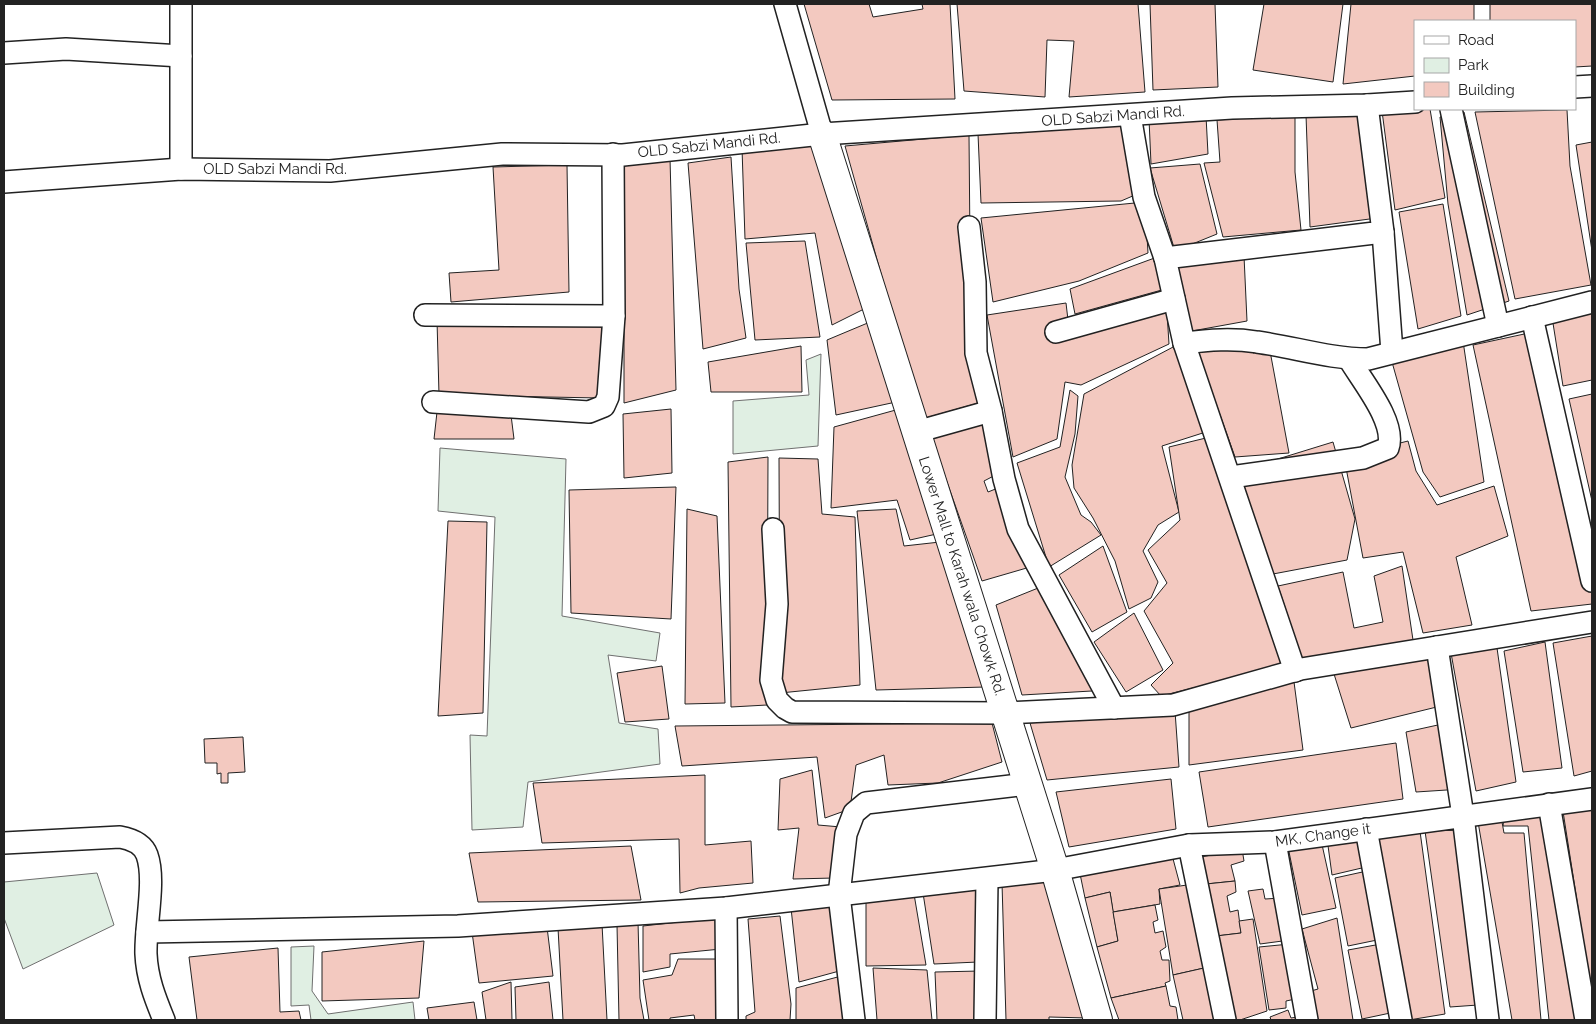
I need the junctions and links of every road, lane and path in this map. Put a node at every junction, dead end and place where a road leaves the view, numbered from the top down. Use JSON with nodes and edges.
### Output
{"nodes":[{"id":1,"x":181,"y":4,"type":"edge"},
{"id":2,"x":785,"y":4,"type":"edge"},
{"id":3,"x":4,"y":53,"type":"edge"},
{"id":4,"x":181,"y":56,"type":"junction"},
{"id":5,"x":1592,"y":86,"type":"edge"},
{"id":6,"x":1576,"y":87,"type":"edge"},
{"id":7,"x":1414,"y":102,"type":"edge"},
{"id":8,"x":1367,"y":106,"type":"junction"},
{"id":9,"x":1451,"y":110,"type":"edge"},
{"id":10,"x":1130,"y":115,"type":"junction"},
{"id":11,"x":822,"y":134,"type":"junction"},
{"id":12,"x":613,"y":154,"type":"junction"},
{"id":13,"x":181,"y":169,"type":"junction"},
{"id":14,"x":4,"y":182,"type":"edge"},
{"id":15,"x":969,"y":227,"type":"dead end"},
{"id":16,"x":1383,"y":232,"type":"junction"},
{"id":17,"x":1165,"y":258,"type":"junction"},
{"id":18,"x":1174,"y":299,"type":"junction"},
{"id":19,"x":1592,"y":302,"type":"edge"},
{"id":20,"x":425,"y":315,"type":"dead end"},
{"id":21,"x":614,"y":316,"type":"junction"},
{"id":22,"x":1532,"y":317,"type":"junction"},
{"id":23,"x":1498,"y":326,"type":"junction"},
{"id":24,"x":1056,"y":332,"type":"dead end"},
{"id":25,"x":1184,"y":343,"type":"junction"},
{"id":26,"x":1392,"y":352,"type":"junction"},
{"id":27,"x":1349,"y":359,"type":"junction"},
{"id":28,"x":433,"y":402,"type":"dead end"},
{"id":29,"x":992,"y":411,"type":"junction"},
{"id":30,"x":916,"y":432,"type":"junction"},
{"id":31,"x":1231,"y":477,"type":"junction"},
{"id":32,"x":773,"y":529,"type":"dead end"},
{"id":33,"x":1592,"y":581,"type":"edge"},
{"id":34,"x":1592,"y":622,"type":"edge"},
{"id":35,"x":1437,"y":647,"type":"junction"},
{"id":36,"x":1295,"y":671,"type":"junction"},
{"id":37,"x":1114,"y":708,"type":"junction"},
{"id":38,"x":1005,"y":713,"type":"junction"},
{"id":39,"x":1028,"y":784,"type":"junction"},
{"id":40,"x":1592,"y":799,"type":"edge"},
{"id":41,"x":1549,"y":804,"type":"junction"},
{"id":42,"x":1463,"y":816,"type":"junction"},
{"id":43,"x":1366,"y":829,"type":"junction"},
{"id":44,"x":1275,"y":842,"type":"junction"},
{"id":45,"x":4,"y":843,"type":"edge"},
{"id":46,"x":1189,"y":844,"type":"junction"},
{"id":47,"x":1055,"y":870,"type":"junction"},
{"id":48,"x":987,"y":880,"type":"junction"},
{"id":49,"x":838,"y":895,"type":"junction"},
{"id":50,"x":726,"y":908,"type":"junction"},
{"id":51,"x":147,"y":932,"type":"junction"},
{"id":52,"x":164,"y":1020,"type":"edge"},
{"id":53,"x":727,"y":1020,"type":"edge"},
{"id":54,"x":854,"y":1020,"type":"edge"},
{"id":55,"x":985,"y":1020,"type":"edge"},
{"id":56,"x":1098,"y":1020,"type":"edge"},
{"id":57,"x":1225,"y":1020,"type":"edge"},
{"id":58,"x":1307,"y":1020,"type":"edge"},
{"id":59,"x":1400,"y":1020,"type":"edge"},
{"id":60,"x":1488,"y":1020,"type":"edge"},
{"id":61,"x":1586,"y":1020,"type":"edge"}],
"edges":[{"from":1,"to":4,"type":"street"},
{"from":2,"to":11,"type":"street"},
{"from":3,"to":4,"type":"street"},
{"from":4,"to":13,"type":"street"},
{"from":5,"to":6,"type":"street"},
{"from":7,"to":8,"type":"street","name":"OLD Sabzi Mandi Rd."},
{"from":8,"to":10,"type":"street","name":"OLD Sabzi Mandi Rd."},
{"from":8,"to":16,"type":"street"},
{"from":9,"to":23,"type":"street"},
{"from":10,"to":11,"type":"street","name":"OLD Sabzi Mandi Rd."},
{"from":10,"to":17,"type":"street"},
{"from":11,"to":12,"type":"street","name":"OLD Sabzi Mandi Rd."},
{"from":11,"to":30,"type":"main road","name":"Lower Mall to Karah wala Chowk Rd."},
{"from":12,"to":13,"type":"street","name":"OLD Sabzi Mandi Rd."},
{"from":12,"to":21,"type":"street"},
{"from":13,"to":14,"type":"street","name":"OLD Sabzi Mandi Rd."},
{"from":15,"to":29,"type":"street"},
{"from":16,"to":17,"type":"street"},
{"from":16,"to":26,"type":"street"},
{"from":17,"to":18,"type":"street"},
{"from":18,"to":24,"type":"street"},
{"from":18,"to":25,"type":"street"},
{"from":19,"to":22,"type":"street"},
{"from":20,"to":21,"type":"street"},
{"from":21,"to":28,"type":"street"},
{"from":22,"to":23,"type":"street"},
{"from":22,"to":33,"type":"street"},
{"from":23,"to":26,"type":"street"},
{"from":25,"to":27,"type":"street"},
{"from":25,"to":31,"type":"street"},
{"from":26,"to":27,"type":"street"},
{"from":27,"to":31,"type":"street"},
{"from":29,"to":30,"type":"street"},
{"from":29,"to":37,"type":"street"},
{"from":30,"to":38,"type":"main road","name":"Lower Mall to Karah wala Chowk Rd."},
{"from":31,"to":36,"type":"street"},
{"from":32,"to":38,"type":"street"},
{"from":34,"to":35,"type":"street"},
{"from":35,"to":36,"type":"street"},
{"from":35,"to":42,"type":"street"},
{"from":36,"to":37,"type":"street"},
{"from":37,"to":38,"type":"street"},
{"from":38,"to":39,"type":"main road","name":"Lower Mall to Karah wala Chowk Rd."},
{"from":39,"to":47,"type":"main road","name":"Lower Mall to Karah wala Chowk Rd."},
{"from":39,"to":49,"type":"street"},
{"from":40,"to":41,"type":"street","name":"MK, Change it"},
{"from":41,"to":42,"type":"street","name":"MK, Change it"},
{"from":41,"to":61,"type":"street"},
{"from":42,"to":43,"type":"street","name":"MK, Change it"},
{"from":42,"to":60,"type":"street"},
{"from":43,"to":44,"type":"street","name":"MK, Change it"},
{"from":43,"to":59,"type":"street"},
{"from":44,"to":46,"type":"street","name":"MK, Change it"},
{"from":44,"to":58,"type":"street"},
{"from":45,"to":51,"type":"street"},
{"from":46,"to":47,"type":"street","name":"MK, Change it"},
{"from":46,"to":57,"type":"street"},
{"from":47,"to":48,"type":"street","name":"MK, Change it"},
{"from":47,"to":56,"type":"main road","name":"Lower Mall to Karah wala Chowk Rd."},
{"from":48,"to":49,"type":"street","name":"MK, Change it"},
{"from":48,"to":55,"type":"street"},
{"from":49,"to":50,"type":"street","name":"MK, Change it"},
{"from":49,"to":54,"type":"street"},
{"from":50,"to":51,"type":"street","name":"MK, Change it"},
{"from":50,"to":53,"type":"street"},
{"from":51,"to":52,"type":"street"}]}
